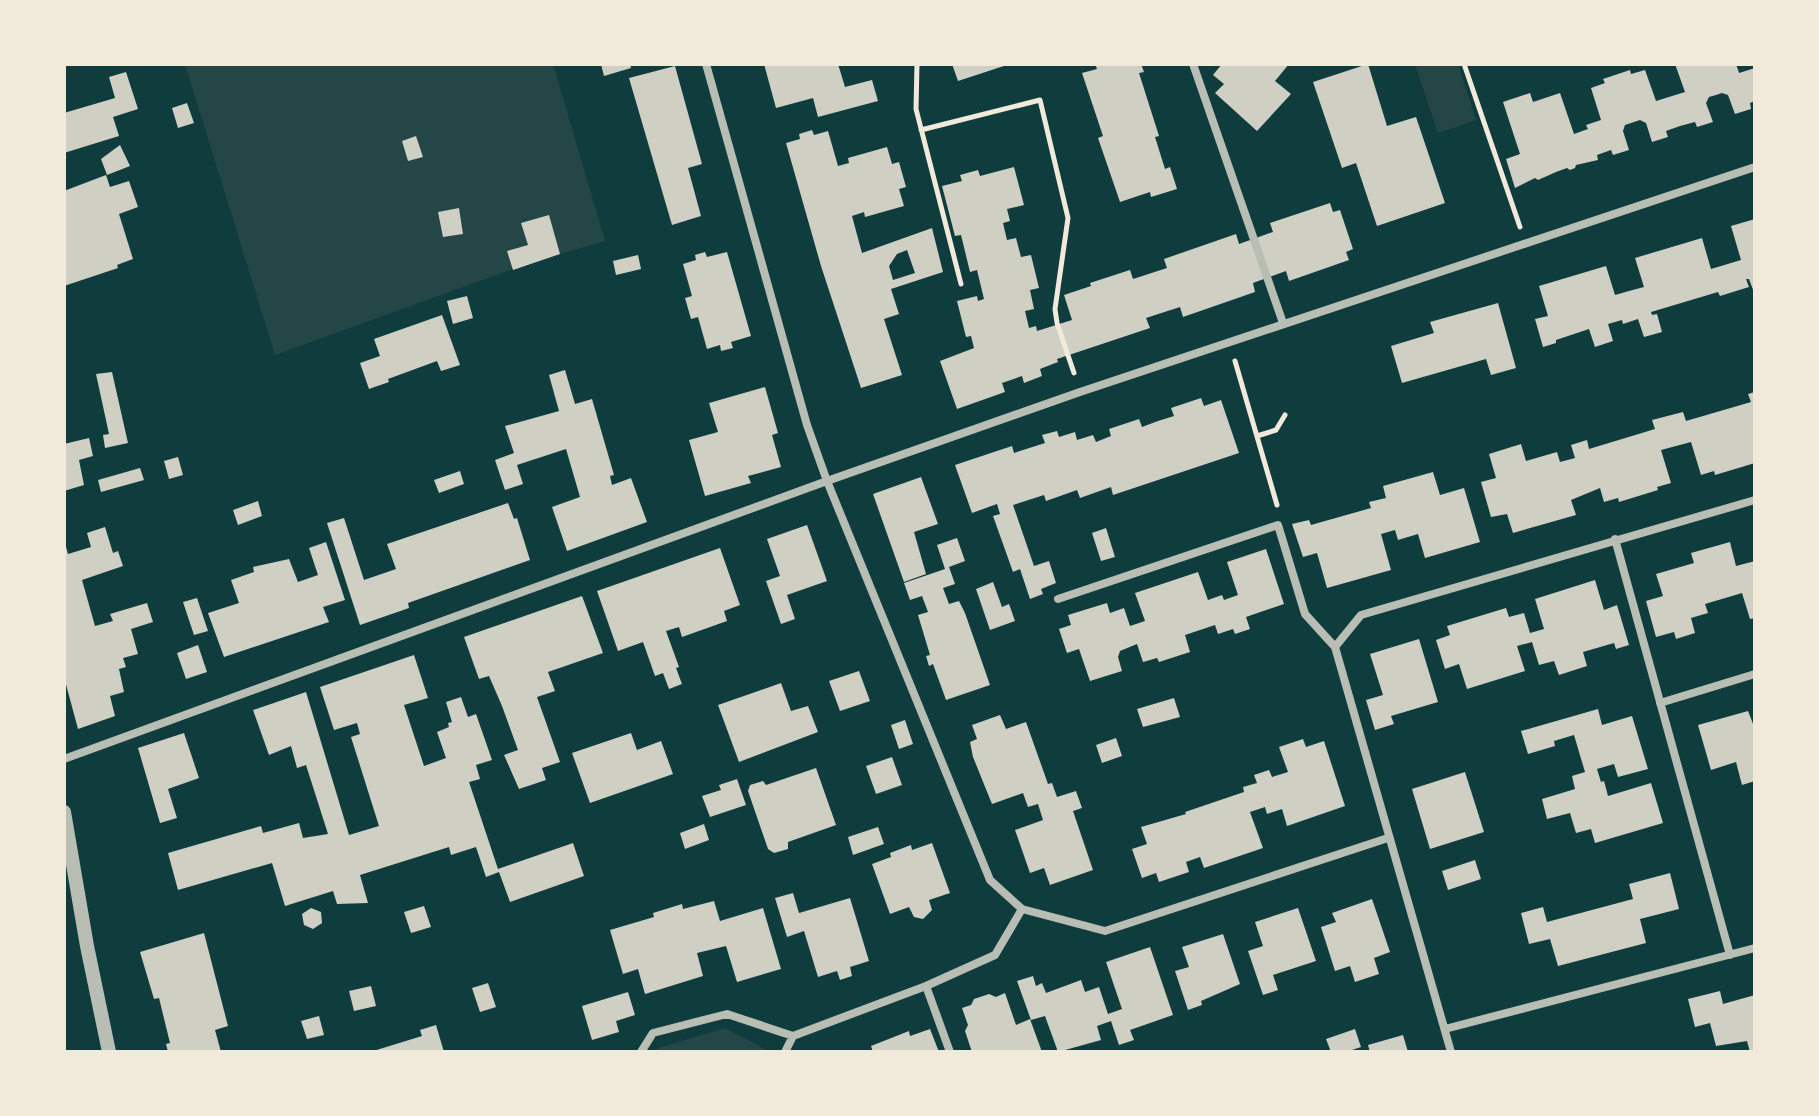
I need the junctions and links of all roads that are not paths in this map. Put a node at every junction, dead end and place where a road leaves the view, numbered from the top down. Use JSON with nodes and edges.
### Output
{"nodes":[{"id":1,"x":706,"y":64,"type":"edge"},
{"id":2,"x":1193,"y":64,"type":"edge"},
{"id":3,"x":1755,"y":167,"type":"edge"},
{"id":4,"x":1283,"y":323,"type":"junction"},
{"id":5,"x":827,"y":481,"type":"junction"},
{"id":6,"x":1755,"y":500,"type":"edge"},
{"id":7,"x":1615,"y":539,"type":"junction"},
{"id":8,"x":1058,"y":599,"type":"dead end"},
{"id":9,"x":1335,"y":647,"type":"junction"},
{"id":10,"x":1755,"y":674,"type":"edge"},
{"id":11,"x":1660,"y":703,"type":"junction"},
{"id":12,"x":64,"y":759,"type":"edge"},
{"id":13,"x":64,"y":812,"type":"edge"},
{"id":14,"x":1388,"y":838,"type":"junction"},
{"id":15,"x":1022,"y":909,"type":"junction"},
{"id":16,"x":1755,"y":948,"type":"edge"},
{"id":17,"x":1730,"y":955,"type":"junction"},
{"id":18,"x":926,"y":986,"type":"junction"},
{"id":19,"x":1445,"y":1029,"type":"junction"},
{"id":20,"x":793,"y":1036,"type":"junction"},
{"id":21,"x":109,"y":1052,"type":"edge"},
{"id":22,"x":641,"y":1052,"type":"edge"},
{"id":23,"x":785,"y":1052,"type":"edge"},
{"id":24,"x":950,"y":1052,"type":"edge"},
{"id":25,"x":1451,"y":1052,"type":"edge"}],
"edges":[{"from":1,"to":5,"type":"street"},
{"from":2,"to":4,"type":"street"},
{"from":3,"to":4,"type":"street"},
{"from":4,"to":5,"type":"street"},
{"from":5,"to":12,"type":"street"},
{"from":5,"to":15,"type":"street"},
{"from":6,"to":7,"type":"street"},
{"from":7,"to":9,"type":"street"},
{"from":7,"to":11,"type":"street"},
{"from":8,"to":9,"type":"street"},
{"from":9,"to":14,"type":"street"},
{"from":10,"to":11,"type":"street"},
{"from":11,"to":17,"type":"street"},
{"from":13,"to":21,"type":"street"},
{"from":14,"to":15,"type":"street"},
{"from":14,"to":19,"type":"street"},
{"from":15,"to":18,"type":"street"},
{"from":16,"to":17,"type":"street"},
{"from":17,"to":19,"type":"street"},
{"from":18,"to":20,"type":"street"},
{"from":18,"to":24,"type":"street"},
{"from":19,"to":25,"type":"street"},
{"from":20,"to":22,"type":"street"},
{"from":20,"to":23,"type":"street"}]}
